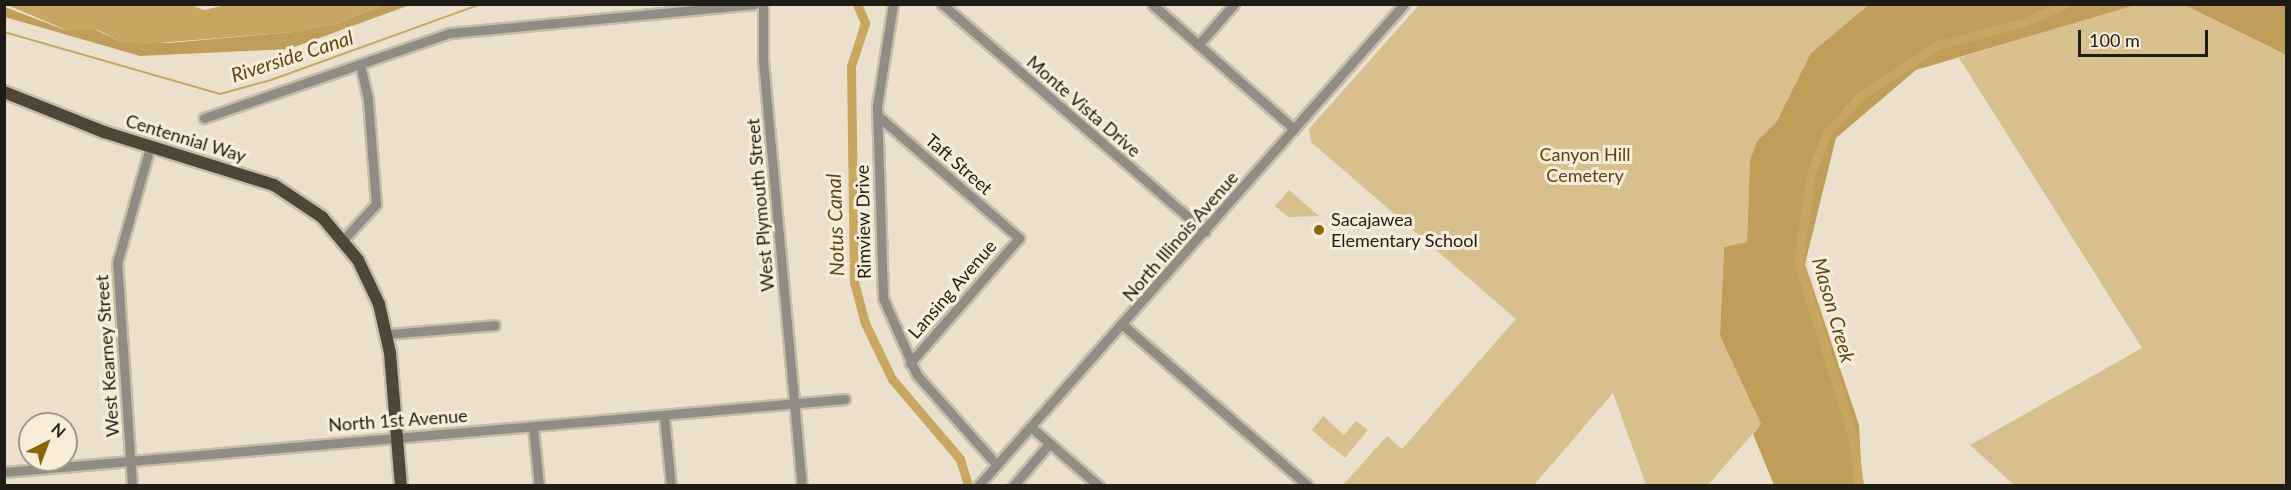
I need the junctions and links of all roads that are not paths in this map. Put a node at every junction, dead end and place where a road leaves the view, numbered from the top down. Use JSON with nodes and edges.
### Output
{"nodes":[{"id":1,"x":754,"y":4,"type":"edge"},
{"id":2,"x":763,"y":4,"type":"edge"},
{"id":3,"x":893,"y":4,"type":"edge"},
{"id":4,"x":942,"y":4,"type":"edge"},
{"id":5,"x":1152,"y":4,"type":"edge"},
{"id":6,"x":1234,"y":4,"type":"edge"},
{"id":7,"x":1404,"y":4,"type":"edge"},
{"id":8,"x":1198,"y":45,"type":"junction"},
{"id":9,"x":360,"y":64,"type":"junction"},
{"id":10,"x":4,"y":92,"type":"edge"},
{"id":11,"x":877,"y":115,"type":"junction"},
{"id":12,"x":204,"y":118,"type":"dead end"},
{"id":13,"x":1294,"y":129,"type":"junction"},
{"id":14,"x":150,"y":147,"type":"junction"},
{"id":15,"x":1205,"y":232,"type":"junction"},
{"id":16,"x":1019,"y":238,"type":"joint"},
{"id":17,"x":343,"y":240,"type":"junction"},
{"id":18,"x":495,"y":325,"type":"dead end"},
{"id":19,"x":1124,"y":325,"type":"junction"},
{"id":20,"x":388,"y":334,"type":"junction"},
{"id":21,"x":910,"y":363,"type":"junction"},
{"id":22,"x":845,"y":399,"type":"dead end"},
{"id":23,"x":794,"y":403,"type":"junction"},
{"id":24,"x":664,"y":416,"type":"junction"},
{"id":25,"x":533,"y":427,"type":"junction"},
{"id":26,"x":1032,"y":428,"type":"junction"},
{"id":27,"x":397,"y":436,"type":"junction"},
{"id":28,"x":1049,"y":444,"type":"junction"},
{"id":29,"x":130,"y":459,"type":"junction"},
{"id":30,"x":997,"y":465,"type":"junction"},
{"id":31,"x":4,"y":472,"type":"edge"},
{"id":32,"x":132,"y":486,"type":"edge"},
{"id":33,"x":401,"y":486,"type":"edge"},
{"id":34,"x":539,"y":486,"type":"edge"},
{"id":35,"x":671,"y":486,"type":"edge"},
{"id":36,"x":802,"y":486,"type":"edge"},
{"id":37,"x":978,"y":486,"type":"edge"},
{"id":38,"x":1013,"y":486,"type":"edge"},
{"id":39,"x":1099,"y":486,"type":"edge"},
{"id":40,"x":1308,"y":486,"type":"edge"}],
"edges":[{"from":1,"to":9,"type":"street"},
{"from":2,"to":23,"type":"street","name":"West Plymouth Street"},
{"from":3,"to":11,"type":"street","name":"Rimview Drive"},
{"from":4,"to":15,"type":"street","name":"Monte Vista Drive"},
{"from":5,"to":8,"type":"street"},
{"from":6,"to":8,"type":"street"},
{"from":7,"to":13,"type":"street","name":"North Illinois Avenue"},
{"from":8,"to":13,"type":"street"},
{"from":9,"to":12,"type":"street"},
{"from":9,"to":17,"type":"street"},
{"from":10,"to":14,"type":"main road","name":"Centennial Way"},
{"from":11,"to":16,"type":"street","name":"Taft Street"},
{"from":11,"to":21,"type":"street","name":"Rimview Drive"},
{"from":13,"to":15,"type":"street","name":"North Illinois Avenue"},
{"from":14,"to":17,"type":"main road","name":"Centennial Way"},
{"from":14,"to":29,"type":"street","name":"West Kearney Street"},
{"from":15,"to":19,"type":"street","name":"North Illinois Avenue"},
{"from":16,"to":21,"type":"street","name":"Lansing Avenue"},
{"from":17,"to":20,"type":"main road","name":"Centennial Way"},
{"from":18,"to":20,"type":"street"},
{"from":19,"to":26,"type":"street","name":"North Illinois Avenue"},
{"from":19,"to":40,"type":"street"},
{"from":20,"to":27,"type":"main road","name":"Centennial Way"},
{"from":21,"to":30,"type":"street","name":"Rimview Drive"},
{"from":22,"to":23,"type":"street","name":"North 1st Avenue"},
{"from":23,"to":24,"type":"street","name":"North 1st Avenue"},
{"from":23,"to":36,"type":"street","name":"West Plymouth Street"},
{"from":24,"to":25,"type":"street","name":"North 1st Avenue"},
{"from":24,"to":35,"type":"street"},
{"from":25,"to":27,"type":"street","name":"North 1st Avenue"},
{"from":25,"to":34,"type":"street"},
{"from":26,"to":28,"type":"street"},
{"from":26,"to":30,"type":"street","name":"North Illinois Avenue"},
{"from":27,"to":29,"type":"street","name":"North 1st Avenue"},
{"from":27,"to":33,"type":"main road","name":"Centennial Way"},
{"from":28,"to":38,"type":"street"},
{"from":28,"to":39,"type":"street"},
{"from":29,"to":31,"type":"street","name":"North 1st Avenue"},
{"from":29,"to":32,"type":"street","name":"West Kearney Street"},
{"from":30,"to":37,"type":"street","name":"North Illinois Avenue"}]}
